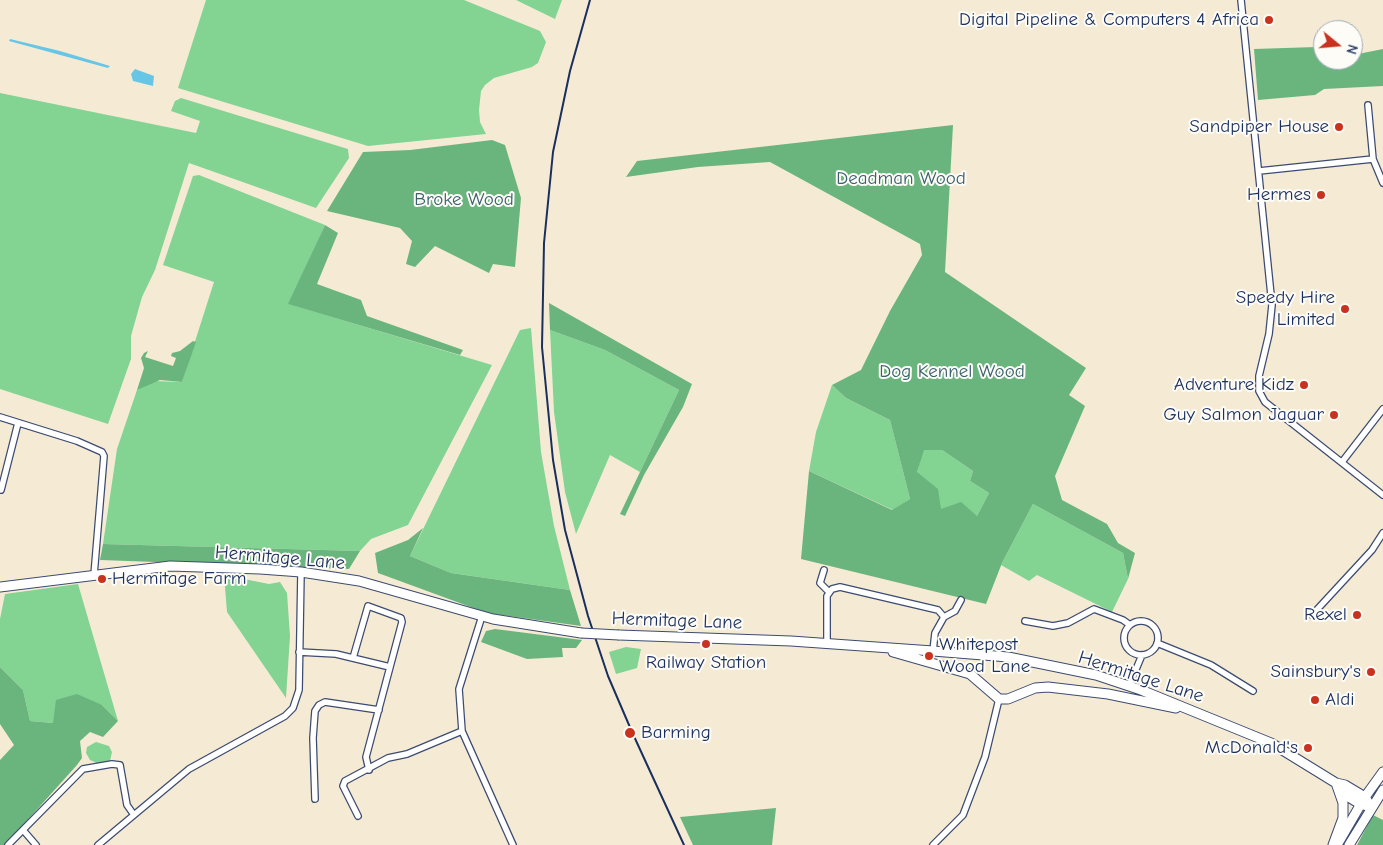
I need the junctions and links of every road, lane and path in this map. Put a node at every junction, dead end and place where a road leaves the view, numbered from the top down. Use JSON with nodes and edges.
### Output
{"nodes":[{"id":1,"x":1241,"y":0,"type":"edge"},
{"id":2,"x":1368,"y":105,"type":"dead end"},
{"id":3,"x":1373,"y":159,"type":"junction"},
{"id":4,"x":1259,"y":171,"type":"junction"},
{"id":5,"x":1383,"y":183,"type":"edge"},
{"id":6,"x":1383,"y":409,"type":"edge"},
{"id":7,"x":0,"y":417,"type":"edge"},
{"id":8,"x":18,"y":423,"type":"junction"},
{"id":9,"x":1342,"y":462,"type":"junction"},
{"id":10,"x":1,"y":490,"type":"dead end"},
{"id":11,"x":1383,"y":494,"type":"edge"},
{"id":12,"x":1383,"y":533,"type":"edge"},
{"id":13,"x":824,"y":570,"type":"dead end"},
{"id":14,"x":301,"y":572,"type":"junction"},
{"id":15,"x":94,"y":575,"type":"junction"},
{"id":16,"x":0,"y":587,"type":"edge"},
{"id":17,"x":829,"y":592,"type":"junction"},
{"id":18,"x":961,"y":600,"type":"dead end"},
{"id":19,"x":955,"y":611,"type":"junction"},
{"id":20,"x":960,"y":615,"type":"dead end"},
{"id":21,"x":1312,"y":615,"type":"dead end"},
{"id":22,"x":482,"y":616,"type":"junction"},
{"id":23,"x":944,"y":617,"type":"junction"},
{"id":24,"x":1025,"y":621,"type":"dead end"},
{"id":25,"x":1130,"y":625,"type":"junction"},
{"id":26,"x":1157,"y":643,"type":"junction"},
{"id":27,"x":827,"y":644,"type":"junction"},
{"id":28,"x":873,"y":647,"type":"junction"},
{"id":29,"x":933,"y":650,"type":"junction"},
{"id":30,"x":299,"y":652,"type":"junction"},
{"id":31,"x":1142,"y":655,"type":"junction"},
{"id":32,"x":353,"y":658,"type":"junction"},
{"id":33,"x":390,"y":667,"type":"junction"},
{"id":34,"x":1129,"y":686,"type":"junction"},
{"id":35,"x":1252,"y":691,"type":"dead end"},
{"id":36,"x":999,"y":699,"type":"junction"},
{"id":37,"x":378,"y":710,"type":"junction"},
{"id":38,"x":1196,"y":712,"type":"junction"},
{"id":39,"x":462,"y":731,"type":"junction"},
{"id":40,"x":369,"y":770,"type":"junction"},
{"id":41,"x":1383,"y":772,"type":"edge"},
{"id":42,"x":1337,"y":787,"type":"junction"},
{"id":43,"x":1383,"y":790,"type":"edge"},
{"id":44,"x":315,"y":799,"type":"dead end"},
{"id":45,"x":1362,"y":800,"type":"junction"},
{"id":46,"x":1371,"y":807,"type":"junction"},
{"id":47,"x":134,"y":815,"type":"junction"},
{"id":48,"x":358,"y":816,"type":"dead end"},
{"id":49,"x":23,"y":830,"type":"junction"},
{"id":50,"x":8,"y":845,"type":"edge"},
{"id":51,"x":36,"y":845,"type":"edge"},
{"id":52,"x":98,"y":845,"type":"edge"},
{"id":53,"x":513,"y":845,"type":"edge"},
{"id":54,"x":933,"y":845,"type":"edge"},
{"id":55,"x":1333,"y":845,"type":"edge"},
{"id":56,"x":1337,"y":845,"type":"edge"},
{"id":57,"x":1349,"y":845,"type":"edge"}],
"edges":[{"from":1,"to":4,"type":"street"},
{"from":2,"to":3,"type":"street"},
{"from":3,"to":4,"type":"street"},
{"from":3,"to":5,"type":"street"},
{"from":4,"to":9,"type":"street"},
{"from":6,"to":9,"type":"street"},
{"from":7,"to":8,"type":"street"},
{"from":8,"to":10,"type":"street"},
{"from":8,"to":15,"type":"street"},
{"from":9,"to":11,"type":"street"},
{"from":12,"to":21,"type":"street"},
{"from":13,"to":17,"type":"street"},
{"from":14,"to":15,"type":"main road","name":"Hermitage Lane"},
{"from":14,"to":22,"type":"main road","name":"Hermitage Lane"},
{"from":14,"to":30,"type":"street"},
{"from":15,"to":16,"type":"main road","name":"Hermitage Lane"},
{"from":17,"to":23,"type":"street"},
{"from":17,"to":27,"type":"street"},
{"from":18,"to":19,"type":"street"},
{"from":19,"to":20,"type":"street"},
{"from":19,"to":23,"type":"street"},
{"from":22,"to":27,"type":"main road","name":"Hermitage Lane","bridge":true},
{"from":22,"to":39,"type":"street"},
{"from":23,"to":29,"type":"street"},
{"from":24,"to":25,"type":"street"},
{"from":25,"to":26,"type":"street"},
{"from":25,"to":31,"type":"street"},
{"from":26,"to":31,"type":"street"},
{"from":26,"to":35,"type":"street"},
{"from":27,"to":28,"type":"main road","name":"Hermitage Lane"},
{"from":28,"to":29,"type":"main road","name":"Hermitage Lane"},
{"from":28,"to":36,"type":"main road"},
{"from":29,"to":34,"type":"main road","name":"Hermitage Lane"},
{"from":30,"to":32,"type":"street"},
{"from":30,"to":47,"type":"street"},
{"from":31,"to":34,"type":"street"},
{"from":32,"to":33,"type":"street"},
{"from":32,"to":33,"type":"street"},
{"from":33,"to":37,"type":"street"},
{"from":34,"to":38,"type":"main road","name":"Hermitage Lane"},
{"from":36,"to":38,"type":"main road"},
{"from":36,"to":54,"type":"street"},
{"from":37,"to":40,"type":"street"},
{"from":37,"to":44,"type":"street"},
{"from":38,"to":42,"type":"main road","name":"Hermitage Lane"},
{"from":39,"to":40,"type":"street"},
{"from":39,"to":53,"type":"street"},
{"from":40,"to":48,"type":"street"},
{"from":41,"to":45,"type":"main road"},
{"from":42,"to":45,"type":"main road","name":"Hermitage Lane"},
{"from":42,"to":55,"type":"main road"},
{"from":43,"to":46,"type":"main road"},
{"from":45,"to":46,"type":"main road","name":"Hermitage Lane"},
{"from":45,"to":56,"type":"main road"},
{"from":46,"to":57,"type":"main road"},
{"from":47,"to":49,"type":"street"},
{"from":47,"to":52,"type":"street"},
{"from":49,"to":50,"type":"street"},
{"from":49,"to":51,"type":"street"}]}
